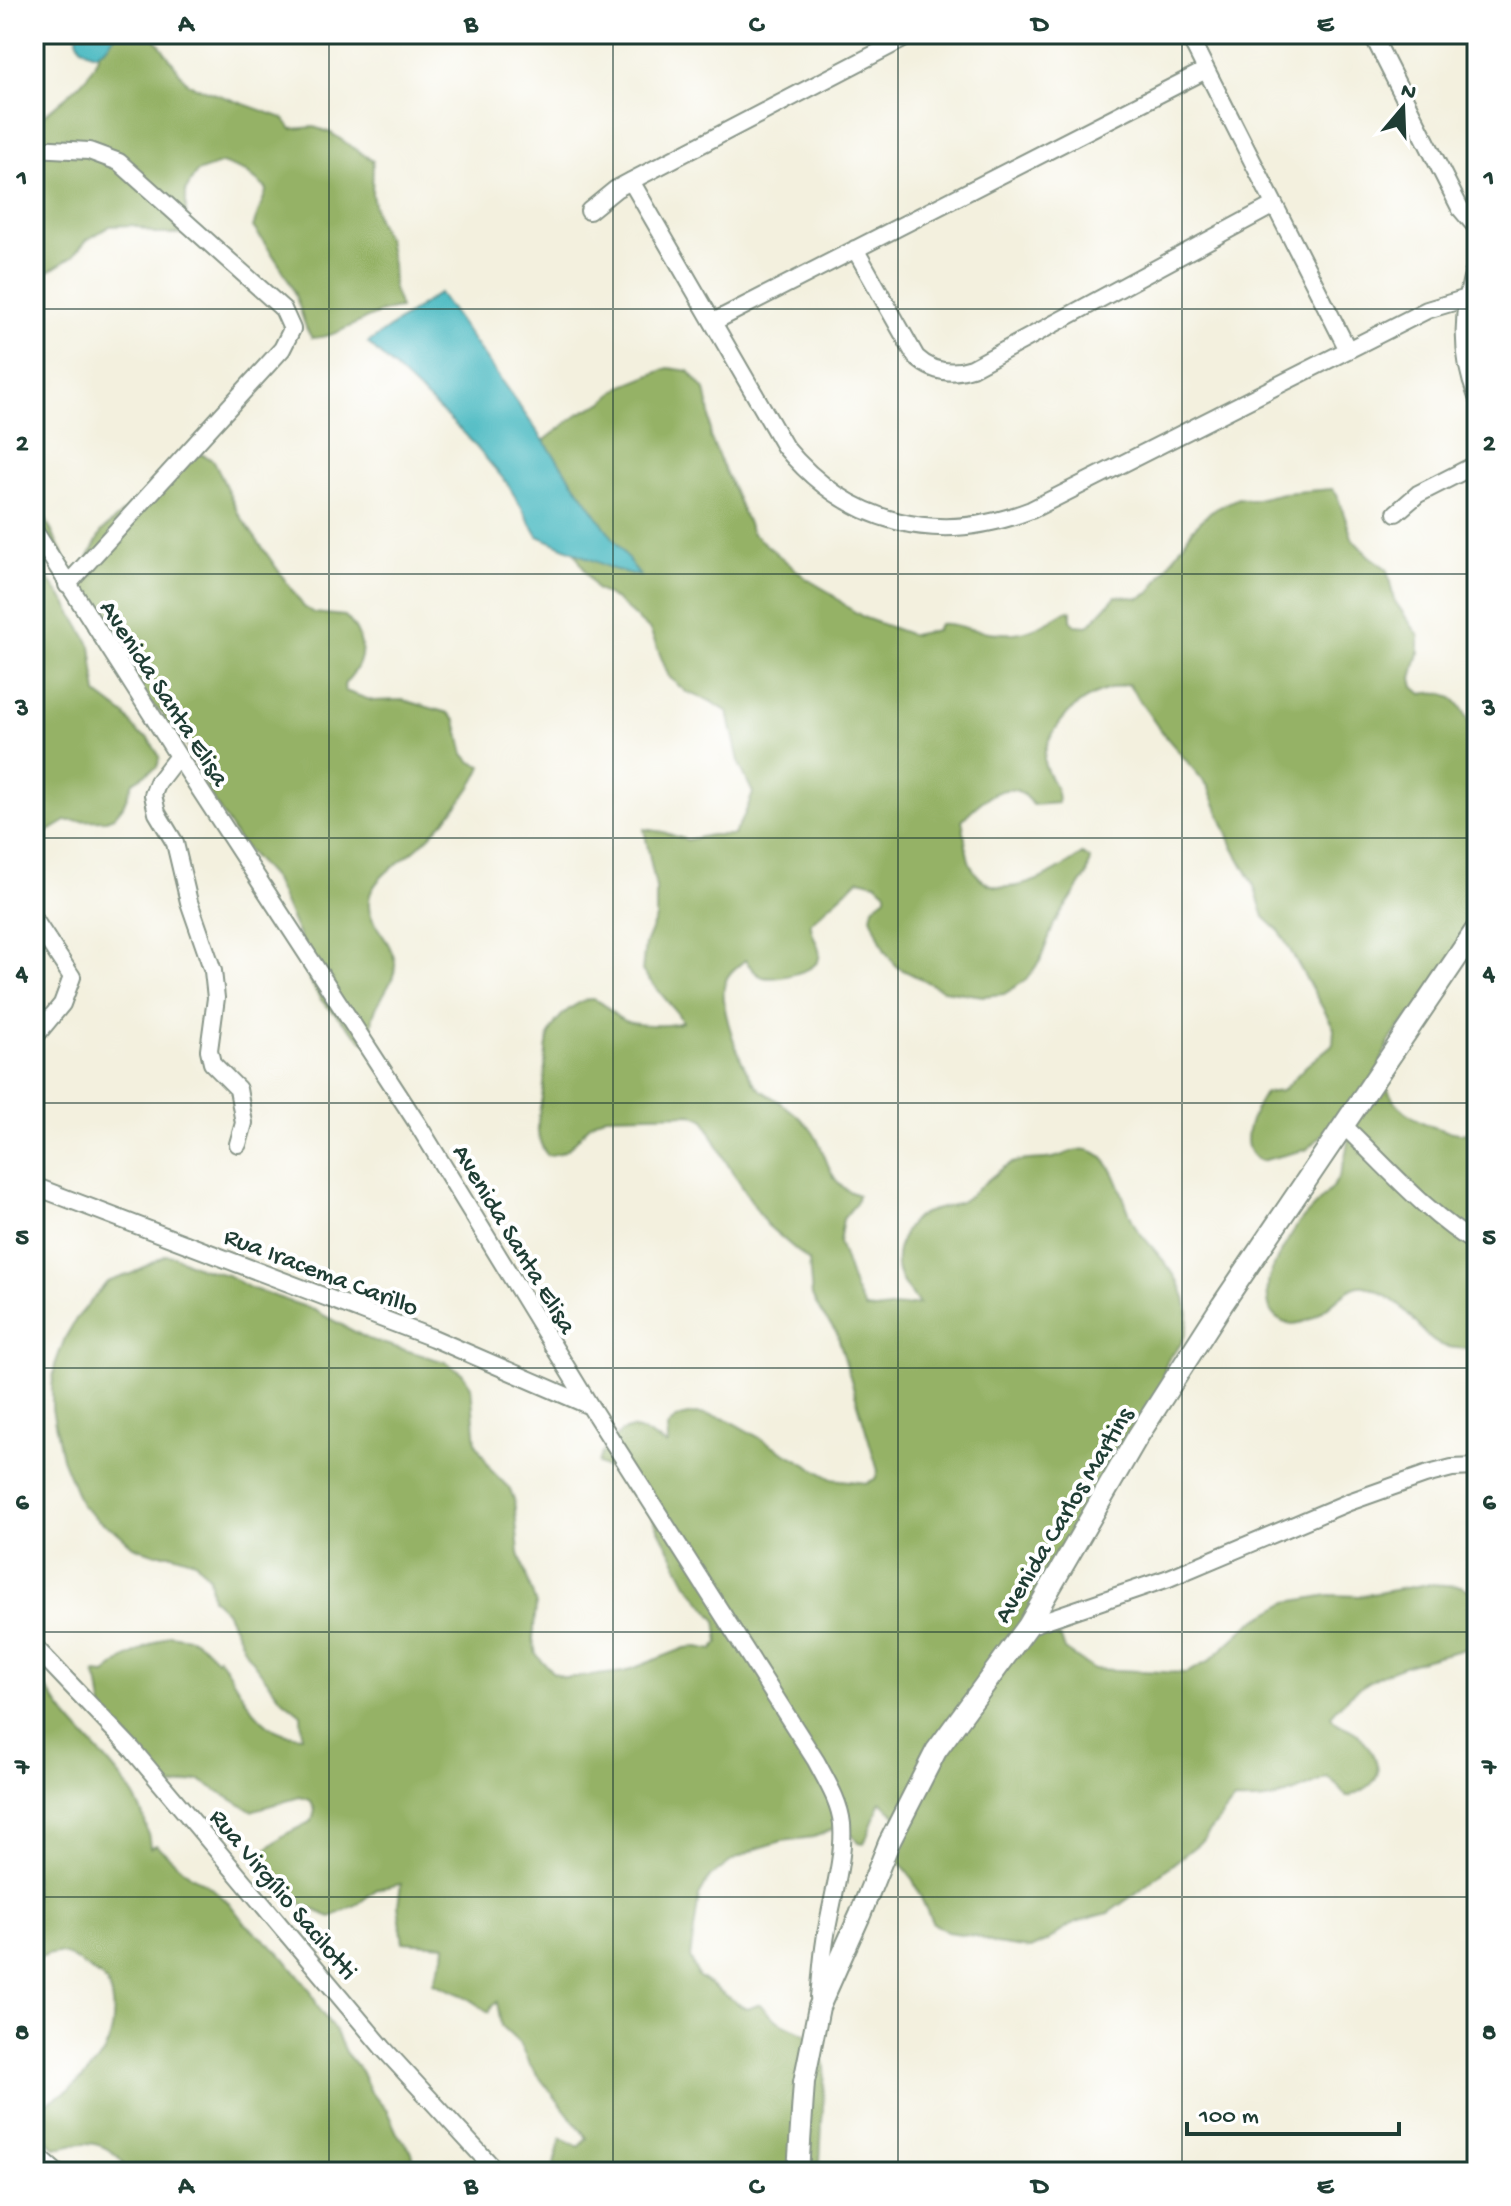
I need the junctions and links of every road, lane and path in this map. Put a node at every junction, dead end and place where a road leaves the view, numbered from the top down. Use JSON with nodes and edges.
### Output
{"nodes":[{"id":1,"x":888,"y":34,"type":"edge"},
{"id":2,"x":913,"y":34,"type":"edge"},
{"id":3,"x":1188,"y":34,"type":"edge"},
{"id":4,"x":1372,"y":34,"type":"edge"},
{"id":5,"x":853,"y":65,"type":"junction"},
{"id":6,"x":1206,"y":70,"type":"junction"},
{"id":7,"x":34,"y":148,"type":"edge"},
{"id":8,"x":631,"y":181,"type":"junction"},
{"id":9,"x":1274,"y":205,"type":"junction"},
{"id":10,"x":589,"y":211,"type":"dead end"},
{"id":11,"x":1477,"y":228,"type":"edge"},
{"id":12,"x":855,"y":249,"type":"junction"},
{"id":13,"x":1477,"y":261,"type":"edge"},
{"id":14,"x":1467,"y":298,"type":"junction"},
{"id":15,"x":713,"y":322,"type":"junction"},
{"id":16,"x":1348,"y":350,"type":"junction"},
{"id":17,"x":1477,"y":397,"type":"edge"},
{"id":18,"x":1477,"y":464,"type":"edge"},
{"id":19,"x":1396,"y":513,"type":"dead end"},
{"id":20,"x":34,"y":530,"type":"edge"},
{"id":21,"x":67,"y":585,"type":"junction"},
{"id":22,"x":178,"y":756,"type":"junction"},
{"id":23,"x":34,"y":919,"type":"edge"},
{"id":24,"x":1477,"y":928,"type":"edge"},
{"id":25,"x":34,"y":1038,"type":"edge"},
{"id":26,"x":1344,"y":1126,"type":"junction"},
{"id":27,"x":238,"y":1144,"type":"dead end"},
{"id":28,"x":34,"y":1186,"type":"edge"},
{"id":29,"x":1477,"y":1244,"type":"edge"},
{"id":30,"x":590,"y":1406,"type":"junction"},
{"id":31,"x":1477,"y":1467,"type":"edge"},
{"id":32,"x":1028,"y":1626,"type":"junction"},
{"id":33,"x":34,"y":1646,"type":"edge"},
{"id":34,"x":819,"y":2007,"type":"junction"},
{"id":35,"x":34,"y":2153,"type":"edge"},
{"id":36,"x":56,"y":2172,"type":"edge"},
{"id":37,"x":497,"y":2172,"type":"edge"},
{"id":38,"x":798,"y":2172,"type":"edge"}],
"edges":[{"from":1,"to":5,"type":"street"},
{"from":2,"to":5,"type":"street"},
{"from":3,"to":6,"type":"street"},
{"from":4,"to":11,"type":"street"},
{"from":5,"to":8,"type":"street"},
{"from":6,"to":9,"type":"street"},
{"from":6,"to":12,"type":"street"},
{"from":7,"to":21,"type":"street"},
{"from":8,"to":10,"type":"street"},
{"from":8,"to":15,"type":"street"},
{"from":9,"to":12,"type":"street"},
{"from":9,"to":16,"type":"street"},
{"from":12,"to":15,"type":"street"},
{"from":13,"to":14,"type":"street"},
{"from":14,"to":16,"type":"street"},
{"from":14,"to":17,"type":"street"},
{"from":15,"to":16,"type":"street"},
{"from":18,"to":19,"type":"street"},
{"from":20,"to":21,"type":"street","name":"Avenida Santa Elisa"},
{"from":21,"to":22,"type":"street","name":"Avenida Santa Elisa"},
{"from":22,"to":27,"type":"street"},
{"from":22,"to":30,"type":"street","name":"Avenida Santa Elisa"},
{"from":23,"to":25,"type":"street"},
{"from":24,"to":26,"type":"street","name":"Avenida Carlos Martins"},
{"from":26,"to":29,"type":"street"},
{"from":26,"to":32,"type":"street","name":"Avenida Carlos Martins"},
{"from":28,"to":30,"type":"street","name":"Rua Iracema Carillo"},
{"from":30,"to":34,"type":"street","name":"Avenida Santa Elisa"},
{"from":31,"to":32,"type":"street"},
{"from":32,"to":34,"type":"street","name":"Avenida Carlos Martins"},
{"from":33,"to":37,"type":"street","name":"Rua Virgílio Sacilotti"},
{"from":34,"to":38,"type":"street","name":"Avenida Carlos Martins"},
{"from":35,"to":36,"type":"street"}]}
